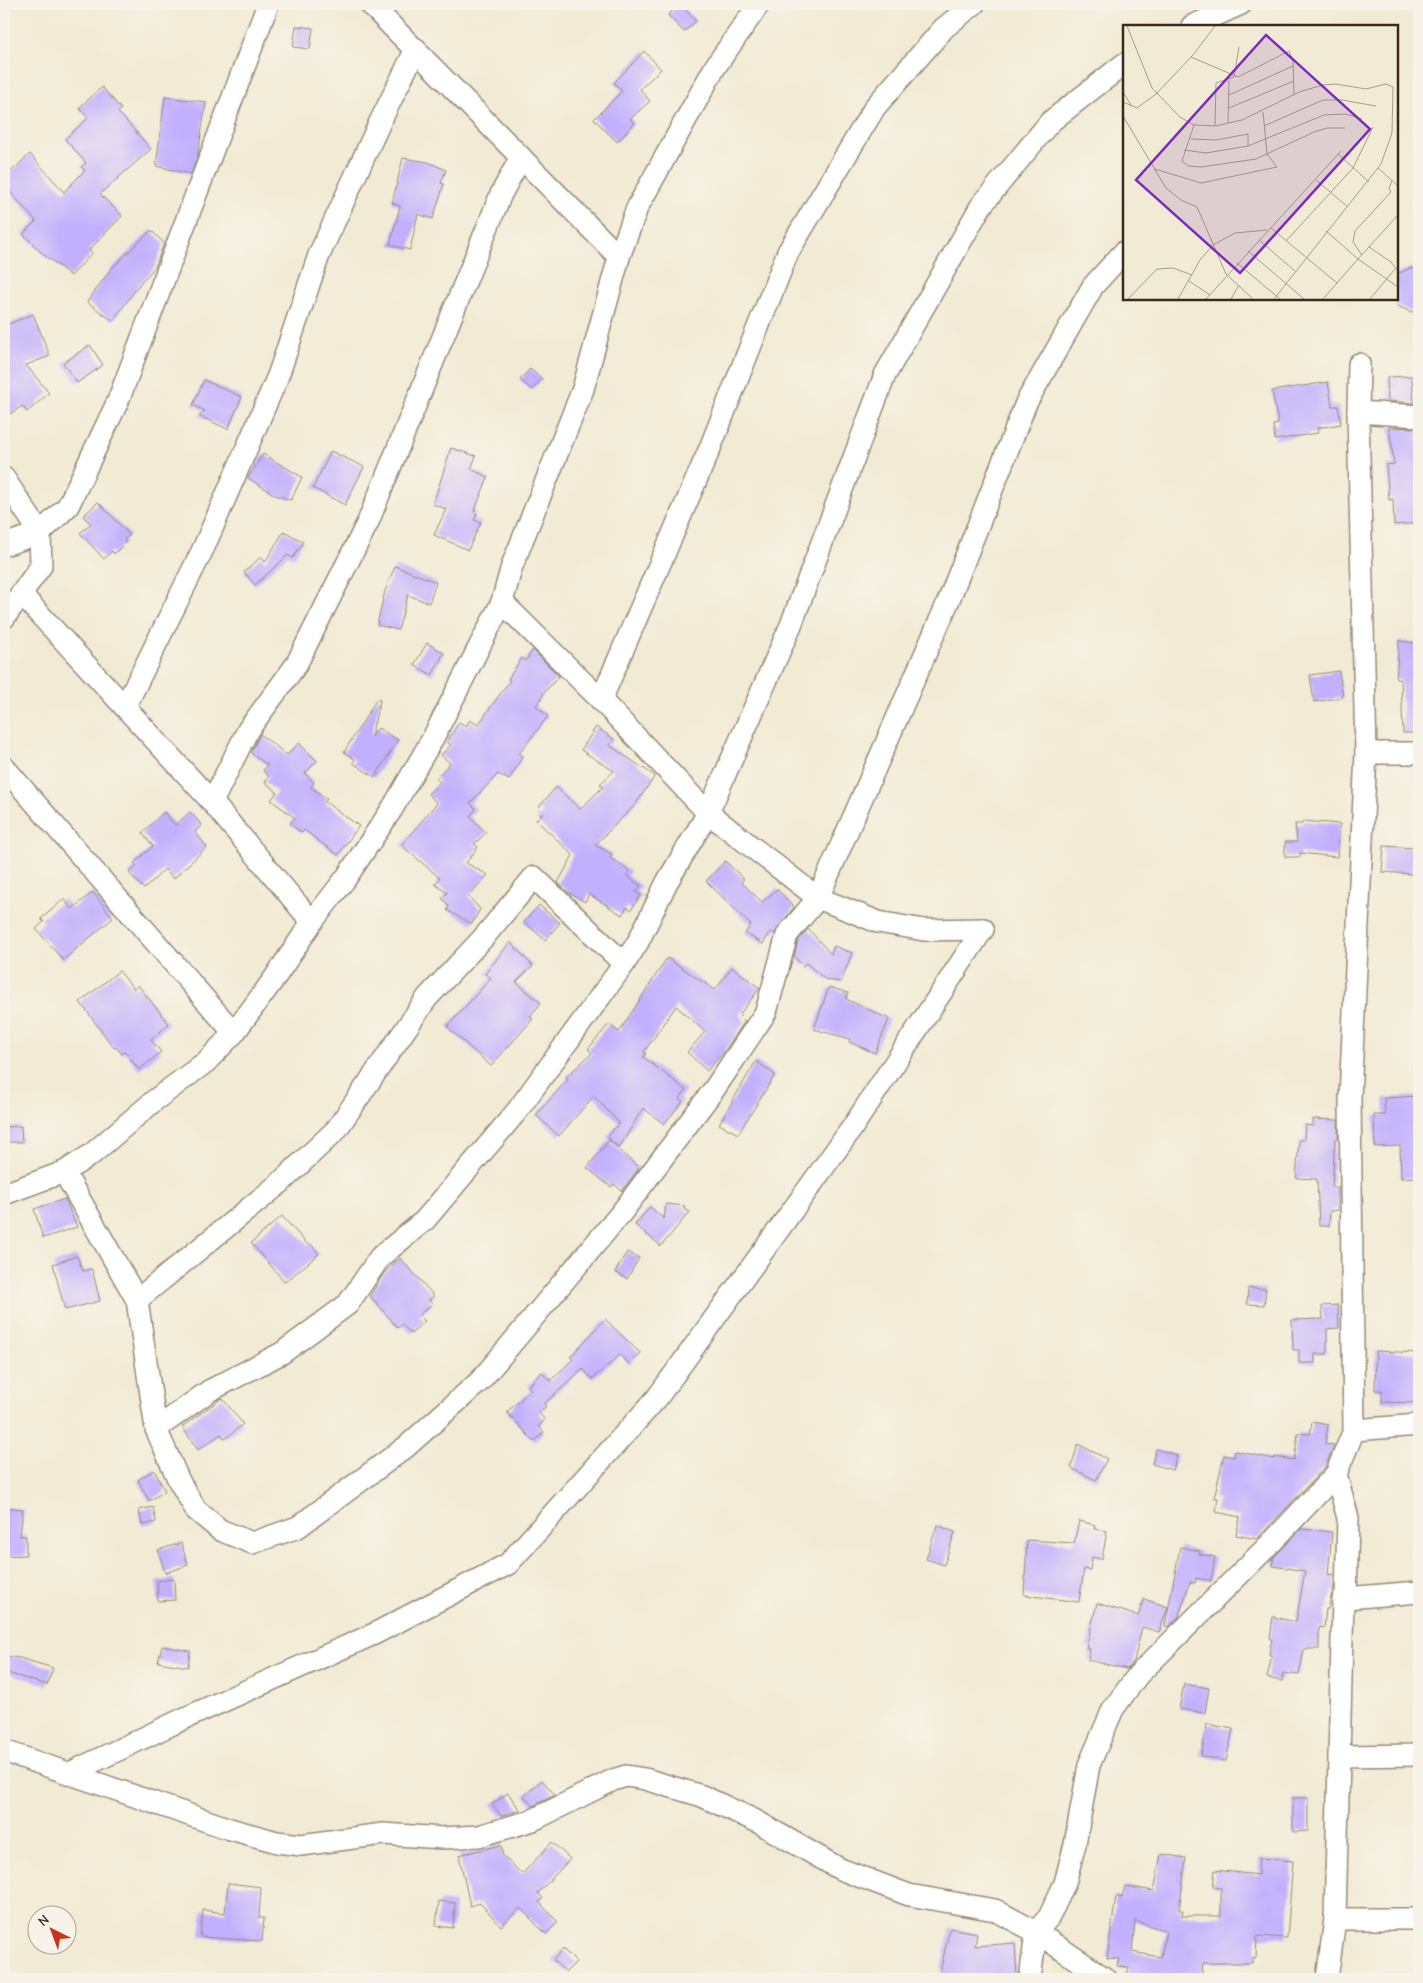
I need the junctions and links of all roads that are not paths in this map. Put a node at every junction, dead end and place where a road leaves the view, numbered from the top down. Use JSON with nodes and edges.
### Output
{"nodes":[{"id":1,"x":268,"y":4,"type":"edge"},
{"id":2,"x":370,"y":4,"type":"edge"},
{"id":3,"x":759,"y":4,"type":"edge"},
{"id":4,"x":974,"y":4,"type":"edge"},
{"id":5,"x":1241,"y":4,"type":"edge"},
{"id":6,"x":1194,"y":25,"type":"edge"},
{"id":7,"x":416,"y":49,"type":"junction"},
{"id":8,"x":1123,"y":65,"type":"edge"},
{"id":9,"x":521,"y":157,"type":"junction"},
{"id":10,"x":1123,"y":253,"type":"edge"},
{"id":11,"x":619,"y":258,"type":"junction"},
{"id":12,"x":1359,"y":364,"type":"dead end"},
{"id":13,"x":1358,"y":412,"type":"junction"},
{"id":14,"x":1419,"y":416,"type":"edge"},
{"id":15,"x":4,"y":478,"type":"edge"},
{"id":16,"x":40,"y":533,"type":"junction"},
{"id":17,"x":4,"y":545,"type":"edge"},
{"id":18,"x":21,"y":594,"type":"junction"},
{"id":19,"x":502,"y":602,"type":"junction"},
{"id":20,"x":4,"y":618,"type":"edge"},
{"id":21,"x":602,"y":700,"type":"junction"},
{"id":22,"x":125,"y":707,"type":"junction"},
{"id":23,"x":1366,"y":753,"type":"junction"},
{"id":24,"x":1419,"y":753,"type":"edge"},
{"id":25,"x":4,"y":767,"type":"edge"},
{"id":26,"x":212,"y":802,"type":"junction"},
{"id":27,"x":708,"y":813,"type":"junction"},
{"id":28,"x":818,"y":898,"type":"junction"},
{"id":29,"x":312,"y":922,"type":"junction"},
{"id":30,"x":624,"y":964,"type":"junction"},
{"id":31,"x":234,"y":1033,"type":"junction"},
{"id":32,"x":64,"y":1172,"type":"junction"},
{"id":33,"x":4,"y":1194,"type":"edge"},
{"id":34,"x":137,"y":1300,"type":"junction"},
{"id":35,"x":1419,"y":1425,"type":"edge"},
{"id":36,"x":156,"y":1429,"type":"junction"},
{"id":37,"x":1354,"y":1430,"type":"junction"},
{"id":38,"x":1336,"y":1474,"type":"junction"},
{"id":39,"x":1419,"y":1592,"type":"edge"},
{"id":40,"x":1346,"y":1598,"type":"junction"},
{"id":41,"x":4,"y":1751,"type":"edge"},
{"id":42,"x":1419,"y":1755,"type":"edge"},
{"id":43,"x":1339,"y":1756,"type":"junction"},
{"id":44,"x":70,"y":1774,"type":"junction"},
{"id":45,"x":1335,"y":1919,"type":"junction"},
{"id":46,"x":1419,"y":1919,"type":"edge"},
{"id":47,"x":1036,"y":1932,"type":"junction"},
{"id":48,"x":1030,"y":1979,"type":"edge"},
{"id":49,"x":1106,"y":1979,"type":"edge"},
{"id":50,"x":1327,"y":1979,"type":"edge"}],
"edges":[{"from":1,"to":16,"type":"street"},
{"from":2,"to":7,"type":"street"},
{"from":3,"to":11,"type":"street"},
{"from":4,"to":21,"type":"street"},
{"from":5,"to":6,"type":"street"},
{"from":7,"to":9,"type":"street"},
{"from":7,"to":22,"type":"street"},
{"from":8,"to":27,"type":"street"},
{"from":9,"to":11,"type":"street"},
{"from":9,"to":26,"type":"street"},
{"from":10,"to":28,"type":"street"},
{"from":11,"to":19,"type":"street"},
{"from":12,"to":13,"type":"street"},
{"from":13,"to":14,"type":"street"},
{"from":13,"to":23,"type":"street"},
{"from":15,"to":16,"type":"street"},
{"from":16,"to":17,"type":"street"},
{"from":16,"to":18,"type":"street"},
{"from":18,"to":20,"type":"street"},
{"from":18,"to":22,"type":"street"},
{"from":19,"to":21,"type":"street"},
{"from":19,"to":29,"type":"street"},
{"from":21,"to":27,"type":"street"},
{"from":22,"to":26,"type":"street"},
{"from":23,"to":24,"type":"street"},
{"from":23,"to":37,"type":"street"},
{"from":25,"to":31,"type":"street"},
{"from":26,"to":29,"type":"street"},
{"from":27,"to":28,"type":"street"},
{"from":27,"to":30,"type":"street"},
{"from":28,"to":36,"type":"street"},
{"from":28,"to":44,"type":"street"},
{"from":29,"to":31,"type":"street"},
{"from":30,"to":34,"type":"street"},
{"from":30,"to":36,"type":"street"},
{"from":31,"to":32,"type":"street"},
{"from":32,"to":33,"type":"street"},
{"from":32,"to":34,"type":"street"},
{"from":34,"to":36,"type":"street"},
{"from":35,"to":37,"type":"street"},
{"from":37,"to":38,"type":"street"},
{"from":38,"to":40,"type":"street"},
{"from":38,"to":47,"type":"street"},
{"from":39,"to":40,"type":"street"},
{"from":40,"to":43,"type":"street"},
{"from":41,"to":44,"type":"street"},
{"from":42,"to":43,"type":"street"},
{"from":43,"to":45,"type":"street"},
{"from":44,"to":47,"type":"street"},
{"from":45,"to":46,"type":"street"},
{"from":45,"to":50,"type":"street"},
{"from":47,"to":48,"type":"street"},
{"from":47,"to":49,"type":"street"}]}
